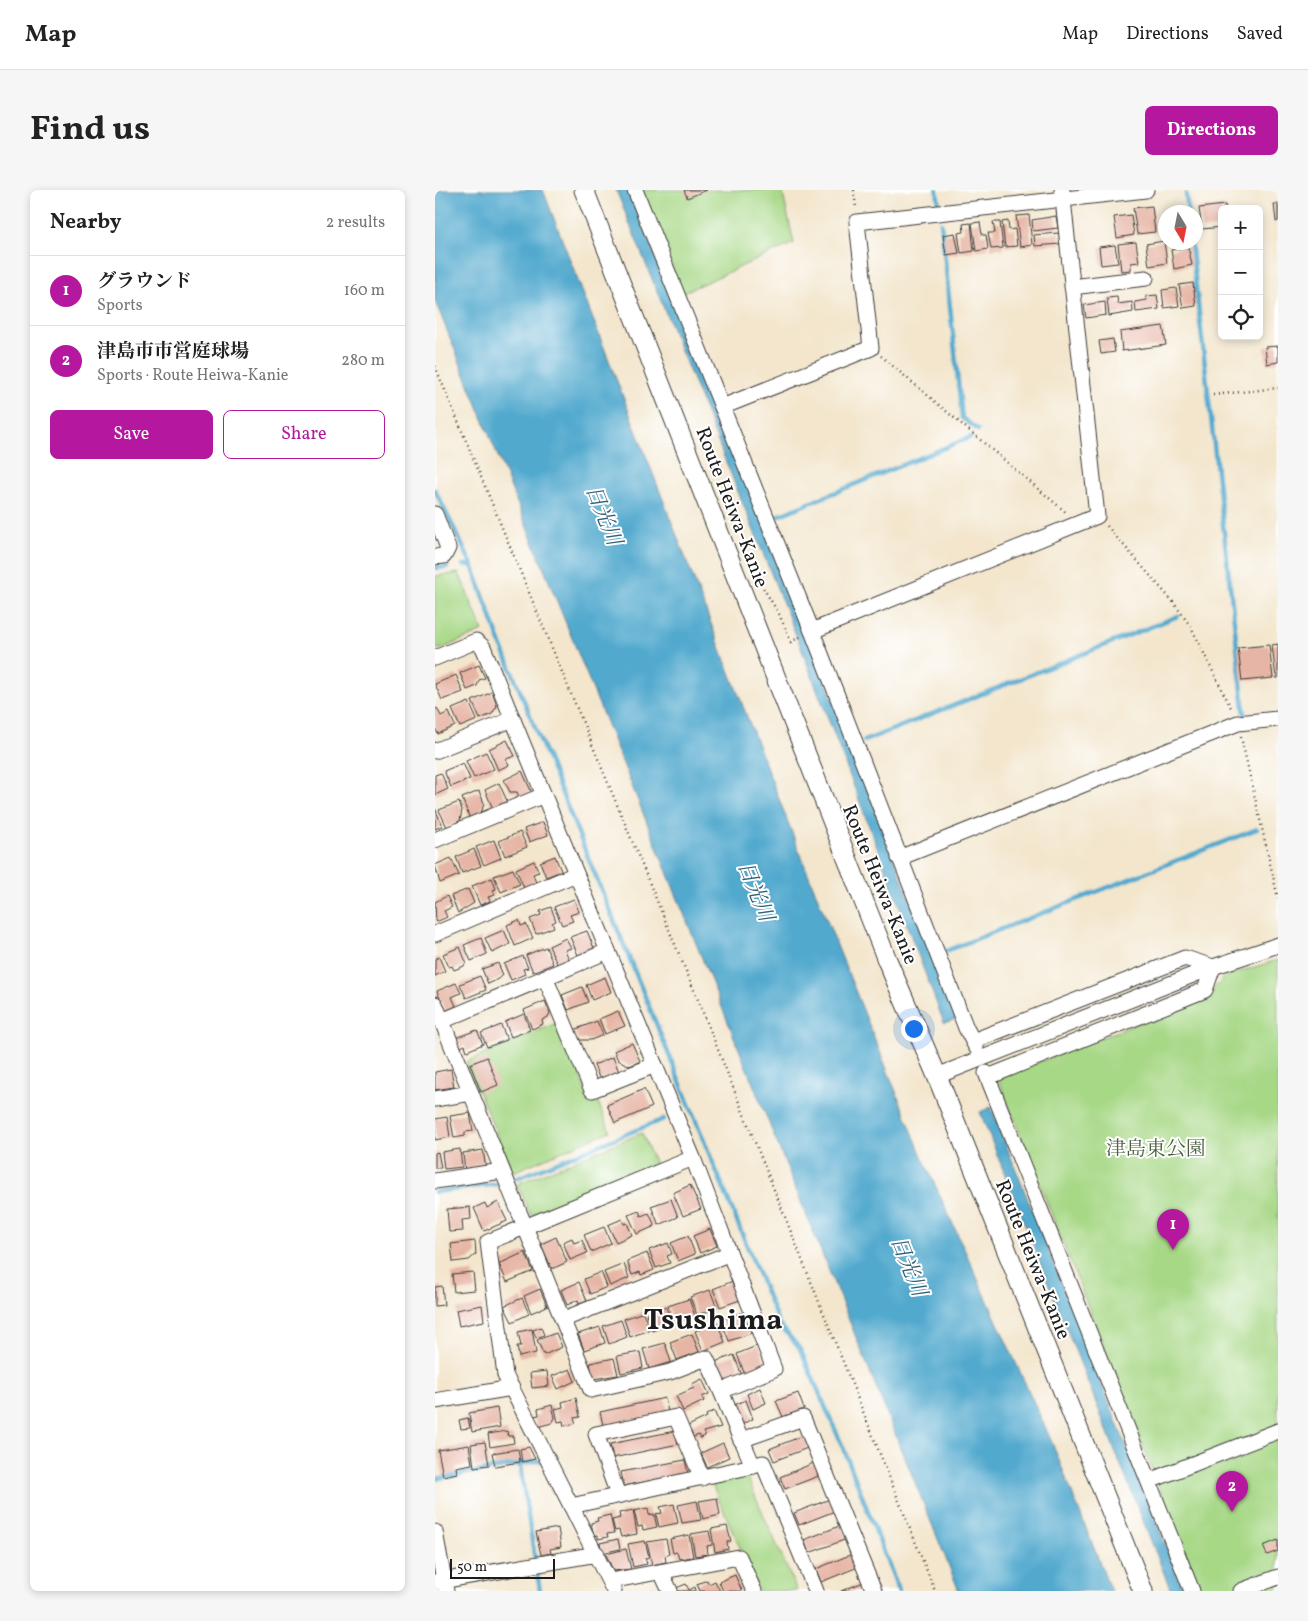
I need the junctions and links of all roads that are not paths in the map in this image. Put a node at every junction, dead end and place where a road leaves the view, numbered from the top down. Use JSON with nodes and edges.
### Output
{"nodes":[{"id":1,"x":584,"y":190,"type":"edge"},
{"id":2,"x":635,"y":190,"type":"edge"},
{"id":3,"x":1146,"y":190,"type":"edge"},
{"id":4,"x":1062,"y":194,"type":"edge"},
{"id":5,"x":1146,"y":278,"type":"dead end"},
{"id":6,"x":1072,"y":287,"type":"junction"},
{"id":7,"x":722,"y":407,"type":"junction"},
{"id":8,"x":435,"y":514,"type":"edge"},
{"id":9,"x":435,"y":557,"type":"edge"},
{"id":10,"x":812,"y":631,"type":"junction"},
{"id":11,"x":435,"y":658,"type":"edge"},
{"id":12,"x":513,"y":719,"type":"junction"},
{"id":13,"x":1278,"y":719,"type":"edge"},
{"id":14,"x":435,"y":751,"type":"edge"},
{"id":15,"x":544,"y":796,"type":"junction"},
{"id":16,"x":435,"y":840,"type":"edge"},
{"id":17,"x":899,"y":858,"type":"junction"},
{"id":18,"x":576,"y":874,"type":"junction"},
{"id":19,"x":435,"y":934,"type":"edge"},
{"id":20,"x":1278,"y":945,"type":"edge"},
{"id":21,"x":608,"y":951,"type":"junction"},
{"id":22,"x":1213,"y":967,"type":"junction"},
{"id":23,"x":545,"y":977,"type":"junction"},
{"id":24,"x":435,"y":1004,"type":"edge"},
{"id":25,"x":442,"y":1021,"type":"junction"},
{"id":26,"x":655,"y":1065,"type":"junction"},
{"id":27,"x":937,"y":1076,"type":"junction"},
{"id":28,"x":471,"y":1093,"type":"junction"},
{"id":29,"x":435,"y":1099,"type":"edge"},
{"id":30,"x":693,"y":1158,"type":"junction"},
{"id":31,"x":502,"y":1171,"type":"junction"},
{"id":32,"x":435,"y":1181,"type":"edge"},
{"id":33,"x":525,"y":1227,"type":"junction"},
{"id":34,"x":728,"y":1254,"type":"junction"},
{"id":35,"x":564,"y":1319,"type":"junction"},
{"id":36,"x":512,"y":1388,"type":"junction"},
{"id":37,"x":721,"y":1391,"type":"junction"},
{"id":38,"x":435,"y":1401,"type":"edge"},
{"id":39,"x":1278,"y":1431,"type":"edge"},
{"id":40,"x":742,"y":1440,"type":"junction"},
{"id":41,"x":753,"y":1466,"type":"junction"},
{"id":42,"x":702,"y":1478,"type":"junction"},
{"id":43,"x":1149,"y":1481,"type":"junction"},
{"id":44,"x":618,"y":1496,"type":"junction"},
{"id":45,"x":571,"y":1506,"type":"junction"},
{"id":46,"x":435,"y":1532,"type":"edge"},
{"id":47,"x":597,"y":1554,"type":"junction"},
{"id":48,"x":661,"y":1572,"type":"junction"},
{"id":49,"x":1278,"y":1577,"type":"edge"},
{"id":50,"x":442,"y":1584,"type":"edge"},
{"id":51,"x":612,"y":1586,"type":"edge"},
{"id":52,"x":670,"y":1591,"type":"edge"},
{"id":53,"x":754,"y":1591,"type":"edge"},
{"id":54,"x":815,"y":1591,"type":"edge"},
{"id":55,"x":874,"y":1591,"type":"edge"},
{"id":56,"x":1143,"y":1591,"type":"edge"},
{"id":57,"x":1192,"y":1591,"type":"edge"},
{"id":58,"x":1241,"y":1591,"type":"edge"}],
"edges":[{"from":1,"to":27,"type":"main road","name":"Route Heiwa-Kanie"},
{"from":2,"to":7,"type":"street"},
{"from":3,"to":4,"type":"street"},
{"from":4,"to":6,"type":"street"},
{"from":4,"to":7,"type":"street"},
{"from":5,"to":6,"type":"street"},
{"from":6,"to":10,"type":"street"},
{"from":7,"to":10,"type":"street"},
{"from":8,"to":9,"type":"street"},
{"from":10,"to":17,"type":"street"},
{"from":11,"to":12,"type":"street"},
{"from":12,"to":14,"type":"street"},
{"from":12,"to":15,"type":"street"},
{"from":13,"to":17,"type":"street"},
{"from":15,"to":16,"type":"street"},
{"from":15,"to":18,"type":"street"},
{"from":17,"to":22,"type":"street"},
{"from":18,"to":19,"type":"street"},
{"from":18,"to":21,"type":"street"},
{"from":20,"to":22,"type":"street"},
{"from":21,"to":23,"type":"street"},
{"from":21,"to":26,"type":"street"},
{"from":22,"to":27,"type":"street"},
{"from":22,"to":43,"type":"street"},
{"from":23,"to":25,"type":"street"},
{"from":23,"to":26,"type":"street"},
{"from":24,"to":25,"type":"street"},
{"from":25,"to":28,"type":"street"},
{"from":26,"to":30,"type":"street"},
{"from":27,"to":56,"type":"main road","name":"Route Heiwa-Kanie"},
{"from":28,"to":29,"type":"street"},
{"from":28,"to":31,"type":"street"},
{"from":30,"to":33,"type":"street"},
{"from":30,"to":34,"type":"street"},
{"from":31,"to":32,"type":"street"},
{"from":31,"to":33,"type":"street"},
{"from":33,"to":35,"type":"street"},
{"from":33,"to":36,"type":"street"},
{"from":34,"to":35,"type":"street"},
{"from":34,"to":37,"type":"street"},
{"from":35,"to":37,"type":"street"},
{"from":36,"to":38,"type":"street"},
{"from":36,"to":45,"type":"street"},
{"from":37,"to":40,"type":"street"},
{"from":39,"to":43,"type":"street"},
{"from":40,"to":41,"type":"street"},
{"from":40,"to":55,"type":"street"},
{"from":41,"to":42,"type":"street"},
{"from":41,"to":54,"type":"street"},
{"from":42,"to":44,"type":"street"},
{"from":42,"to":44,"type":"street"},
{"from":43,"to":57,"type":"street"},
{"from":44,"to":45,"type":"street"},
{"from":45,"to":47,"type":"street"},
{"from":46,"to":50,"type":"street"},
{"from":47,"to":50,"type":"street"},
{"from":47,"to":51,"type":"street"},
{"from":48,"to":51,"type":"street"},
{"from":48,"to":52,"type":"street"},
{"from":48,"to":53,"type":"street"},
{"from":49,"to":58,"type":"street"}]}
